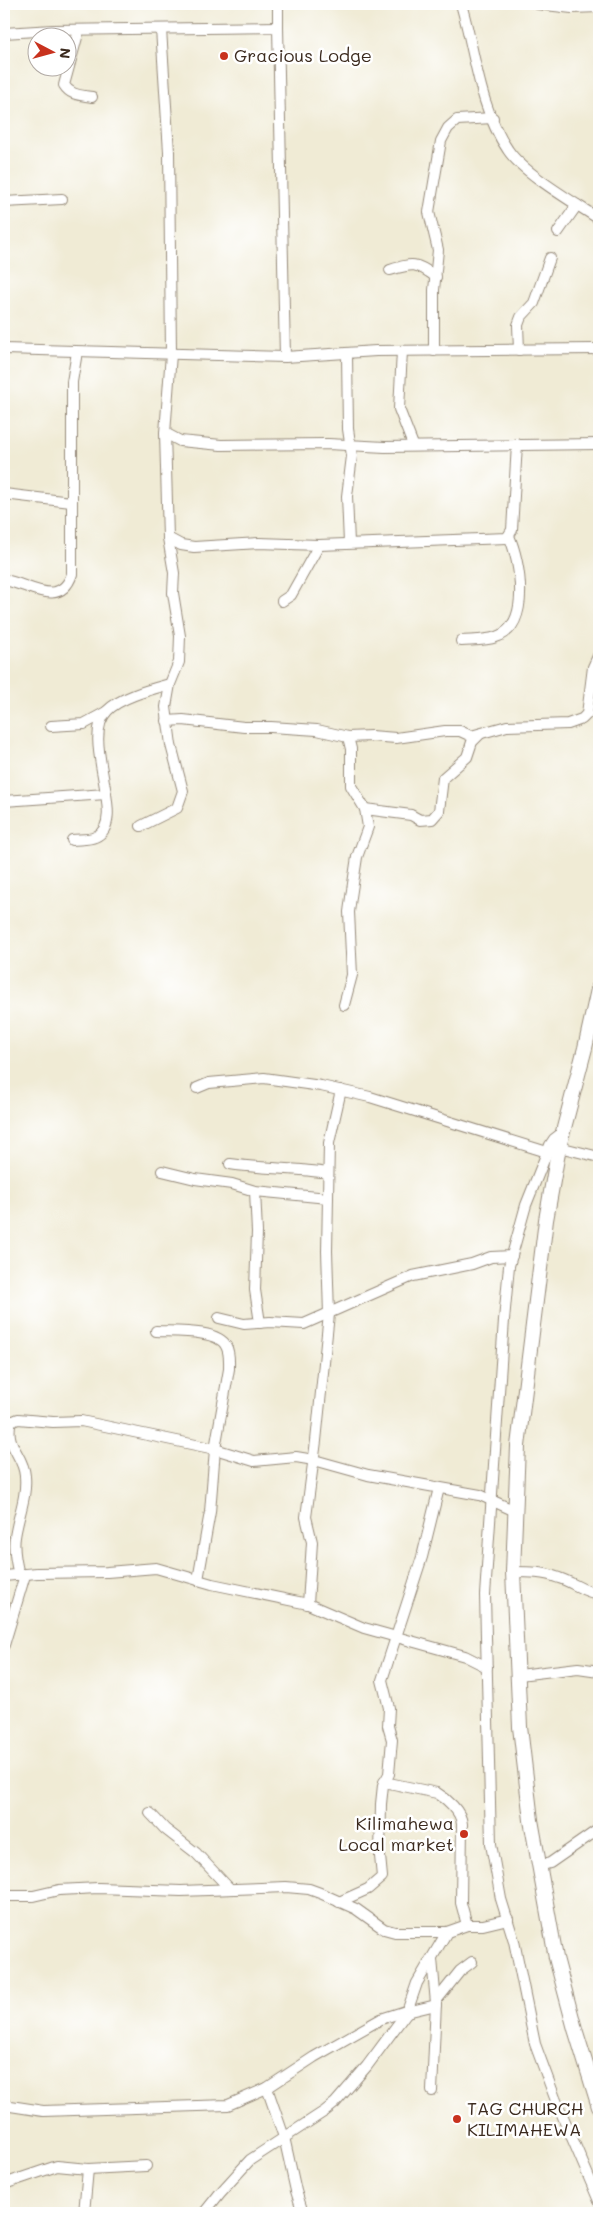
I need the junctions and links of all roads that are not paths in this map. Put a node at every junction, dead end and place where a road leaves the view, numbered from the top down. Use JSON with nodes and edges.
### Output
{"nodes":[{"id":1,"x":278,"y":4,"type":"edge"},
{"id":2,"x":461,"y":4,"type":"edge"},
{"id":3,"x":537,"y":4,"type":"edge"},
{"id":4,"x":599,"y":7,"type":"edge"},
{"id":5,"x":278,"y":27,"type":"junction"},
{"id":6,"x":161,"y":29,"type":"junction"},
{"id":7,"x":79,"y":30,"type":"junction"},
{"id":8,"x":4,"y":34,"type":"edge"},
{"id":9,"x":92,"y":97,"type":"dead end"},
{"id":10,"x":493,"y":118,"type":"junction"},
{"id":11,"x":62,"y":199,"type":"dead end"},
{"id":12,"x":4,"y":202,"type":"edge"},
{"id":13,"x":577,"y":205,"type":"junction"},
{"id":14,"x":599,"y":219,"type":"edge"},
{"id":15,"x":558,"y":232,"type":"dead end"},
{"id":16,"x":550,"y":258,"type":"dead end"},
{"id":17,"x":390,"y":270,"type":"dead end"},
{"id":18,"x":436,"y":277,"type":"junction"},
{"id":19,"x":4,"y":349,"type":"edge"},
{"id":20,"x":599,"y":349,"type":"edge"},
{"id":21,"x":519,"y":350,"type":"junction"},
{"id":22,"x":434,"y":351,"type":"junction"},
{"id":23,"x":77,"y":352,"type":"junction"},
{"id":24,"x":402,"y":352,"type":"junction"},
{"id":25,"x":171,"y":354,"type":"junction"},
{"id":26,"x":347,"y":354,"type":"junction"},
{"id":27,"x":285,"y":357,"type":"junction"},
{"id":28,"x":165,"y":433,"type":"junction"},
{"id":29,"x":516,"y":444,"type":"junction"},
{"id":30,"x":599,"y":444,"type":"edge"},
{"id":31,"x":349,"y":445,"type":"junction"},
{"id":32,"x":412,"y":445,"type":"junction"},
{"id":33,"x":4,"y":494,"type":"edge"},
{"id":34,"x":71,"y":502,"type":"junction"},
{"id":35,"x":509,"y":536,"type":"junction"},
{"id":36,"x":168,"y":538,"type":"junction"},
{"id":37,"x":349,"y":544,"type":"junction"},
{"id":38,"x":319,"y":545,"type":"junction"},
{"id":39,"x":4,"y":580,"type":"edge"},
{"id":40,"x":282,"y":600,"type":"dead end"},
{"id":41,"x":461,"y":641,"type":"dead end"},
{"id":42,"x":599,"y":654,"type":"edge"},
{"id":43,"x":170,"y":684,"type":"junction"},
{"id":44,"x":106,"y":712,"type":"junction"},
{"id":45,"x":167,"y":721,"type":"junction"},
{"id":46,"x":51,"y":726,"type":"dead end"},
{"id":47,"x":480,"y":734,"type":"junction"},
{"id":48,"x":348,"y":737,"type":"junction"},
{"id":49,"x":106,"y":794,"type":"junction"},
{"id":50,"x":4,"y":801,"type":"edge"},
{"id":51,"x":365,"y":809,"type":"junction"},
{"id":52,"x":141,"y":826,"type":"dead end"},
{"id":53,"x":72,"y":840,"type":"dead end"},
{"id":54,"x":599,"y":984,"type":"edge"},
{"id":55,"x":344,"y":1005,"type":"dead end"},
{"id":56,"x":197,"y":1088,"type":"dead end"},
{"id":57,"x":341,"y":1090,"type":"junction"},
{"id":58,"x":553,"y":1150,"type":"junction"},
{"id":59,"x":599,"y":1157,"type":"edge"},
{"id":60,"x":230,"y":1164,"type":"dead end"},
{"id":61,"x":162,"y":1171,"type":"dead end"},
{"id":62,"x":328,"y":1173,"type":"junction"},
{"id":63,"x":255,"y":1191,"type":"junction"},
{"id":64,"x":328,"y":1198,"type":"junction"},
{"id":65,"x":512,"y":1256,"type":"junction"},
{"id":66,"x":329,"y":1314,"type":"junction"},
{"id":67,"x":219,"y":1318,"type":"dead end"},
{"id":68,"x":260,"y":1323,"type":"junction"},
{"id":69,"x":156,"y":1331,"type":"dead end"},
{"id":70,"x":7,"y":1423,"type":"edge"},
{"id":71,"x":215,"y":1449,"type":"junction"},
{"id":72,"x":314,"y":1460,"type":"junction"},
{"id":73,"x":439,"y":1488,"type":"junction"},
{"id":74,"x":493,"y":1500,"type":"junction"},
{"id":75,"x":515,"y":1511,"type":"junction"},
{"id":76,"x":513,"y":1572,"type":"junction"},
{"id":77,"x":22,"y":1575,"type":"junction"},
{"id":78,"x":4,"y":1576,"type":"edge"},
{"id":79,"x":198,"y":1580,"type":"junction"},
{"id":80,"x":599,"y":1594,"type":"edge"},
{"id":81,"x":308,"y":1604,"type":"junction"},
{"id":82,"x":397,"y":1637,"type":"junction"},
{"id":83,"x":4,"y":1645,"type":"edge"},
{"id":84,"x":487,"y":1667,"type":"junction"},
{"id":85,"x":599,"y":1671,"type":"edge"},
{"id":86,"x":519,"y":1675,"type":"junction"},
{"id":87,"x":384,"y":1782,"type":"junction"},
{"id":88,"x":150,"y":1813,"type":"dead end"},
{"id":89,"x":599,"y":1829,"type":"edge"},
{"id":90,"x":539,"y":1866,"type":"junction"},
{"id":91,"x":230,"y":1888,"type":"junction"},
{"id":92,"x":4,"y":1896,"type":"edge"},
{"id":93,"x":338,"y":1902,"type":"junction"},
{"id":94,"x":508,"y":1919,"type":"junction"},
{"id":95,"x":467,"y":1925,"type":"junction"},
{"id":96,"x":447,"y":1932,"type":"junction"},
{"id":97,"x":432,"y":1959,"type":"junction"},
{"id":98,"x":472,"y":1962,"type":"dead end"},
{"id":99,"x":436,"y":2003,"type":"junction"},
{"id":100,"x":408,"y":2010,"type":"junction"},
{"id":101,"x":267,"y":2088,"type":"junction"},
{"id":102,"x":432,"y":2091,"type":"dead end"},
{"id":103,"x":4,"y":2105,"type":"edge"},
{"id":104,"x":599,"y":2107,"type":"edge"},
{"id":105,"x":284,"y":2137,"type":"junction"},
{"id":106,"x":146,"y":2166,"type":"dead end"},
{"id":107,"x":88,"y":2169,"type":"junction"},
{"id":108,"x":4,"y":2184,"type":"edge"},
{"id":109,"x":599,"y":2201,"type":"edge"},
{"id":110,"x":84,"y":2213,"type":"edge"},
{"id":111,"x":204,"y":2213,"type":"edge"},
{"id":112,"x":303,"y":2213,"type":"edge"}],
"edges":[{"from":1,"to":5,"type":"street"},
{"from":2,"to":10,"type":"street"},
{"from":3,"to":4,"type":"street"},
{"from":5,"to":6,"type":"street"},
{"from":5,"to":27,"type":"street"},
{"from":6,"to":7,"type":"street"},
{"from":6,"to":25,"type":"street"},
{"from":7,"to":8,"type":"street"},
{"from":7,"to":9,"type":"street"},
{"from":10,"to":13,"type":"street"},
{"from":10,"to":18,"type":"street"},
{"from":11,"to":12,"type":"street"},
{"from":13,"to":14,"type":"street"},
{"from":13,"to":15,"type":"street"},
{"from":16,"to":21,"type":"street"},
{"from":17,"to":18,"type":"street"},
{"from":18,"to":22,"type":"street"},
{"from":19,"to":23,"type":"street"},
{"from":20,"to":21,"type":"street"},
{"from":21,"to":22,"type":"street"},
{"from":22,"to":24,"type":"street"},
{"from":23,"to":25,"type":"street"},
{"from":23,"to":34,"type":"street"},
{"from":24,"to":26,"type":"street"},
{"from":24,"to":32,"type":"street"},
{"from":25,"to":27,"type":"street"},
{"from":25,"to":28,"type":"street"},
{"from":26,"to":27,"type":"street"},
{"from":26,"to":31,"type":"street"},
{"from":28,"to":31,"type":"street"},
{"from":28,"to":36,"type":"street"},
{"from":29,"to":30,"type":"street"},
{"from":29,"to":32,"type":"street"},
{"from":29,"to":35,"type":"street"},
{"from":31,"to":32,"type":"street"},
{"from":31,"to":37,"type":"street"},
{"from":33,"to":34,"type":"street"},
{"from":34,"to":39,"type":"street"},
{"from":35,"to":37,"type":"street"},
{"from":35,"to":41,"type":"street"},
{"from":36,"to":38,"type":"street"},
{"from":36,"to":43,"type":"street"},
{"from":37,"to":38,"type":"street"},
{"from":38,"to":40,"type":"street"},
{"from":42,"to":47,"type":"street"},
{"from":43,"to":44,"type":"street"},
{"from":43,"to":45,"type":"street"},
{"from":44,"to":46,"type":"street"},
{"from":44,"to":49,"type":"street"},
{"from":45,"to":48,"type":"street"},
{"from":45,"to":52,"type":"street"},
{"from":47,"to":48,"type":"street"},
{"from":47,"to":51,"type":"street"},
{"from":48,"to":51,"type":"street"},
{"from":49,"to":50,"type":"street"},
{"from":49,"to":53,"type":"street"},
{"from":51,"to":55,"type":"street"},
{"from":54,"to":58,"type":"main road"},
{"from":56,"to":57,"type":"street"},
{"from":57,"to":58,"type":"street"},
{"from":57,"to":62,"type":"street"},
{"from":58,"to":59,"type":"street"},
{"from":58,"to":65,"type":"street"},
{"from":58,"to":75,"type":"main road"},
{"from":60,"to":62,"type":"street"},
{"from":61,"to":63,"type":"street"},
{"from":62,"to":64,"type":"street"},
{"from":63,"to":64,"type":"street"},
{"from":63,"to":68,"type":"street"},
{"from":64,"to":66,"type":"street"},
{"from":65,"to":66,"type":"street"},
{"from":65,"to":74,"type":"street"},
{"from":66,"to":68,"type":"street"},
{"from":66,"to":72,"type":"street"},
{"from":67,"to":68,"type":"street"},
{"from":69,"to":71,"type":"street"},
{"from":70,"to":71,"type":"street"},
{"from":70,"to":77,"type":"street"},
{"from":71,"to":72,"type":"street"},
{"from":71,"to":79,"type":"street"},
{"from":72,"to":73,"type":"street"},
{"from":72,"to":81,"type":"street"},
{"from":73,"to":74,"type":"street"},
{"from":73,"to":82,"type":"street"},
{"from":74,"to":75,"type":"street"},
{"from":74,"to":84,"type":"street"},
{"from":75,"to":76,"type":"main road"},
{"from":76,"to":80,"type":"street"},
{"from":76,"to":86,"type":"main road"},
{"from":77,"to":78,"type":"street"},
{"from":77,"to":79,"type":"street"},
{"from":77,"to":83,"type":"street"},
{"from":79,"to":81,"type":"street"},
{"from":81,"to":82,"type":"street"},
{"from":82,"to":84,"type":"street"},
{"from":82,"to":87,"type":"street"},
{"from":84,"to":94,"type":"street"},
{"from":85,"to":86,"type":"street"},
{"from":86,"to":90,"type":"main road"},
{"from":87,"to":93,"type":"street"},
{"from":87,"to":95,"type":"street"},
{"from":88,"to":91,"type":"street"},
{"from":89,"to":90,"type":"street"},
{"from":90,"to":104,"type":"main road"},
{"from":91,"to":92,"type":"street"},
{"from":91,"to":93,"type":"street"},
{"from":93,"to":96,"type":"street"},
{"from":94,"to":95,"type":"street"},
{"from":94,"to":109,"type":"street"},
{"from":95,"to":96,"type":"street"},
{"from":96,"to":97,"type":"street"},
{"from":97,"to":99,"type":"street"},
{"from":97,"to":100,"type":"street"},
{"from":98,"to":99,"type":"street"},
{"from":99,"to":100,"type":"street"},
{"from":99,"to":102,"type":"street"},
{"from":100,"to":101,"type":"street"},
{"from":100,"to":105,"type":"street"},
{"from":101,"to":103,"type":"street"},
{"from":101,"to":105,"type":"street"},
{"from":105,"to":111,"type":"street"},
{"from":105,"to":112,"type":"street"},
{"from":106,"to":107,"type":"street"},
{"from":107,"to":108,"type":"street"},
{"from":107,"to":110,"type":"street"}]}
